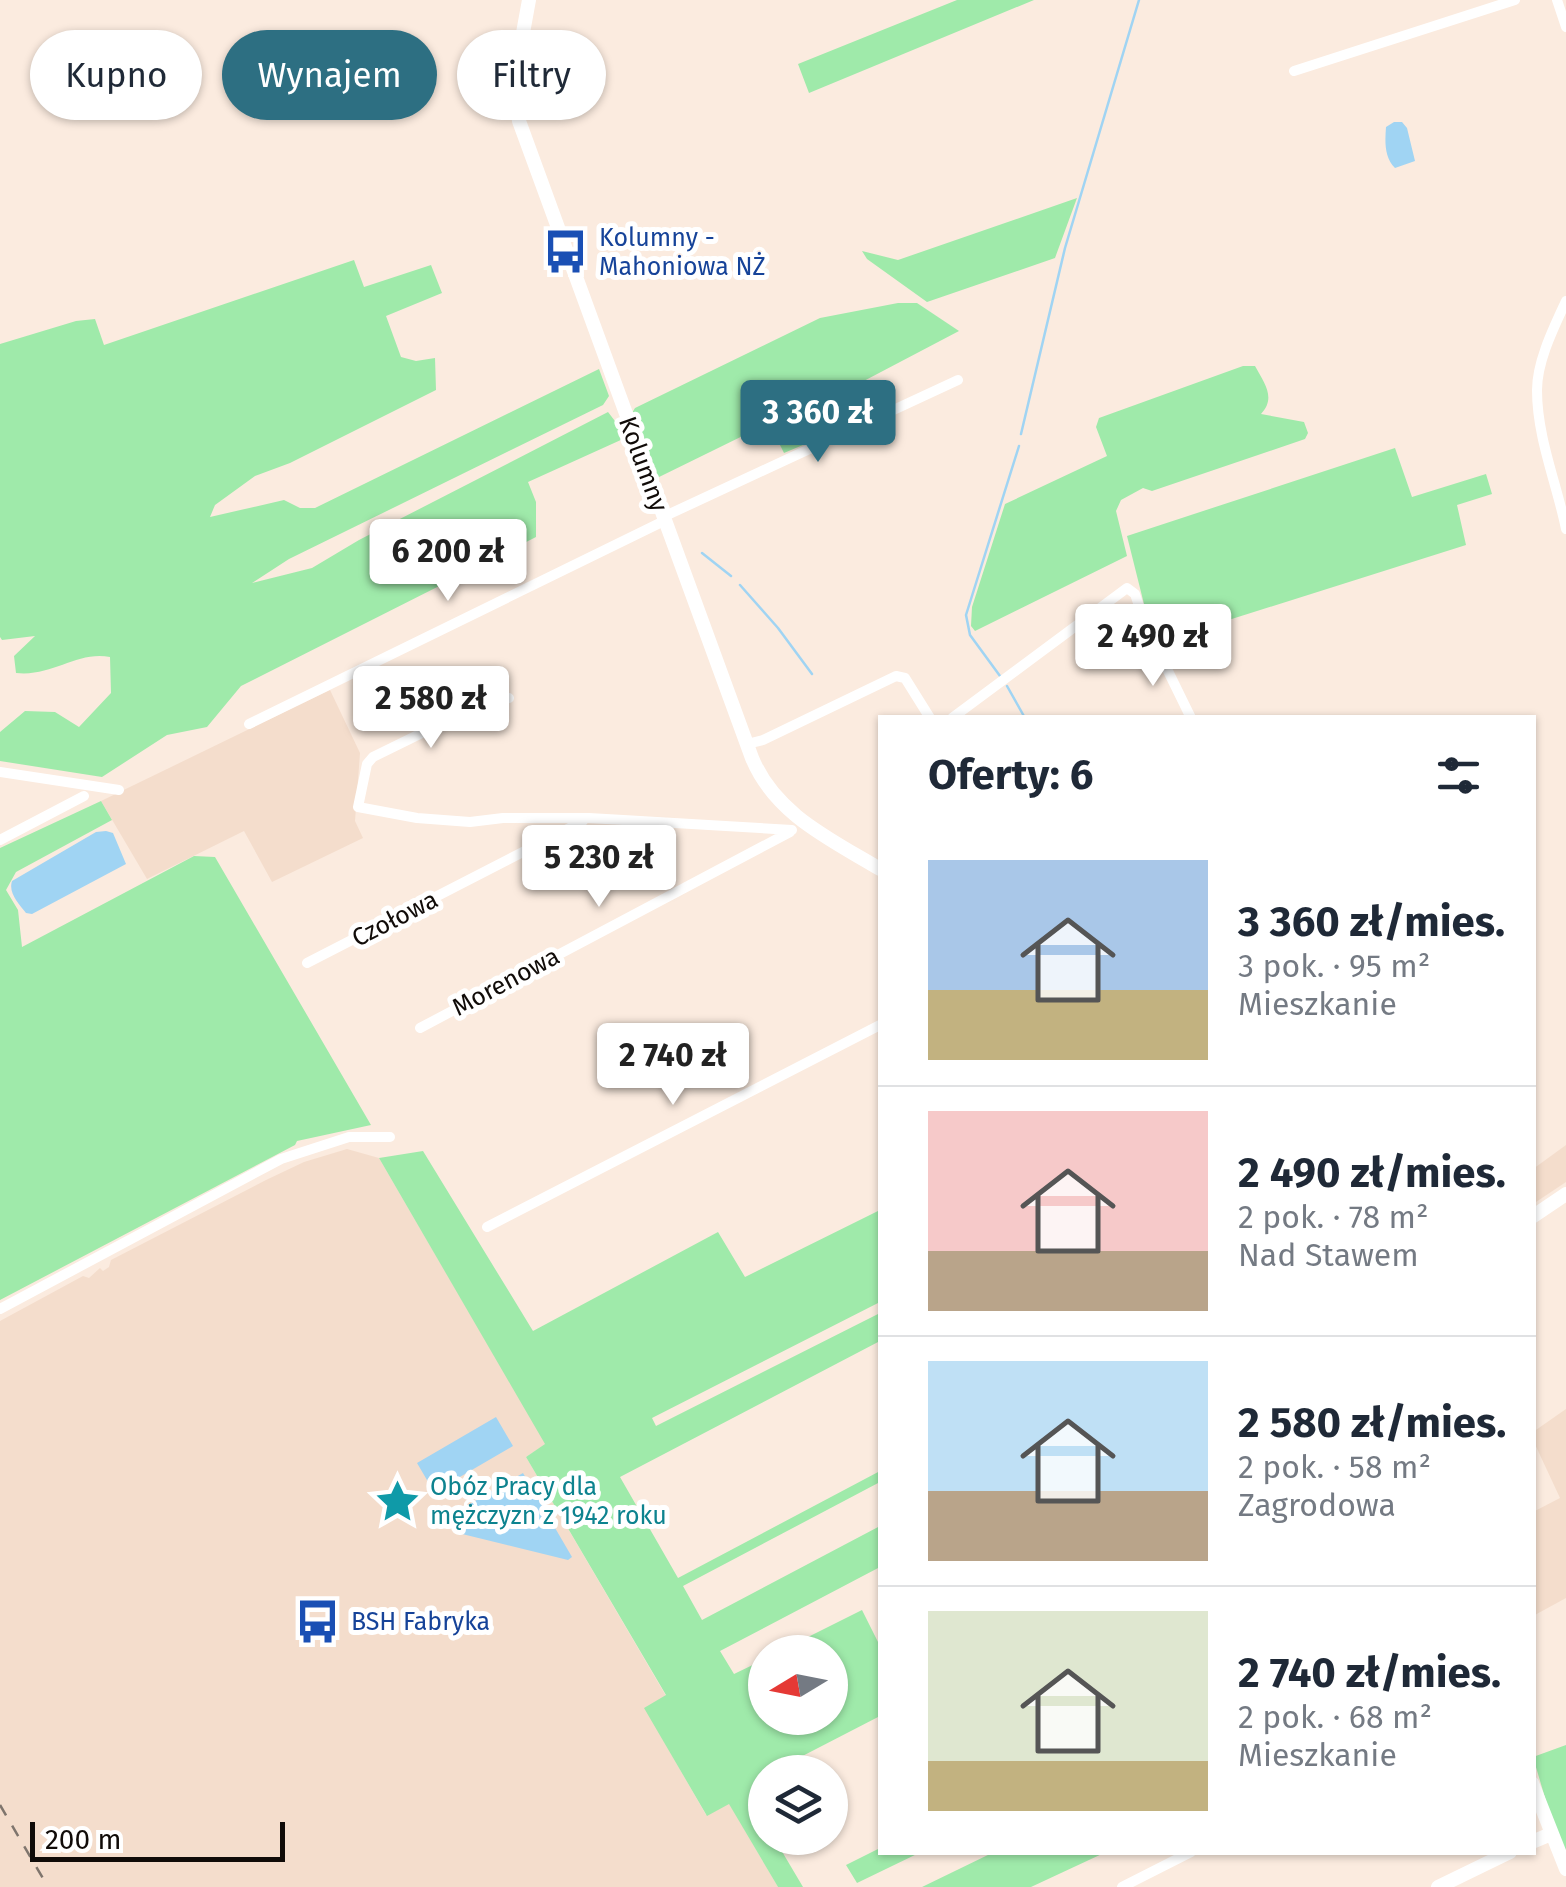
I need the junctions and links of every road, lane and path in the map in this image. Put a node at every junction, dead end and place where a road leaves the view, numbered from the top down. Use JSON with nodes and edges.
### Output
{"nodes":[{"id":1,"x":529,"y":0,"type":"edge"},
{"id":2,"x":1515,"y":0,"type":"edge"},
{"id":3,"x":1558,"y":0,"type":"edge"},
{"id":4,"x":1566,"y":27,"type":"edge"},
{"id":5,"x":1294,"y":71,"type":"dead end"},
{"id":6,"x":1566,"y":300,"type":"edge"},
{"id":7,"x":958,"y":380,"type":"dead end"},
{"id":8,"x":663,"y":519,"type":"junction"},
{"id":9,"x":1566,"y":529,"type":"edge"},
{"id":10,"x":509,"y":698,"type":"dead end"},
{"id":11,"x":928,"y":715,"type":"edge"},
{"id":12,"x":956,"y":715,"type":"edge"},
{"id":13,"x":1190,"y":715,"type":"edge"},
{"id":14,"x":249,"y":724,"type":"dead end"},
{"id":15,"x":747,"y":744,"type":"junction"},
{"id":16,"x":0,"y":772,"type":"edge"},
{"id":17,"x":118,"y":790,"type":"dead end"},
{"id":18,"x":84,"y":796,"type":"dead end"},
{"id":19,"x":589,"y":818,"type":"junction"},
{"id":20,"x":797,"y":825,"type":"junction"},
{"id":21,"x":0,"y":840,"type":"edge"},
{"id":22,"x":878,"y":868,"type":"edge"},
{"id":23,"x":307,"y":963,"type":"dead end"},
{"id":24,"x":878,"y":1025,"type":"edge"},
{"id":25,"x":420,"y":1028,"type":"dead end"},
{"id":26,"x":390,"y":1136,"type":"dead end"},
{"id":27,"x":1566,"y":1194,"type":"edge"},
{"id":28,"x":1536,"y":1215,"type":"edge"},
{"id":29,"x":486,"y":1227,"type":"dead end"},
{"id":30,"x":0,"y":1308,"type":"edge"},
{"id":31,"x":1536,"y":1794,"type":"edge"},
{"id":32,"x":1551,"y":1834,"type":"junction"},
{"id":33,"x":1536,"y":1840,"type":"edge"},
{"id":34,"x":1185,"y":1855,"type":"edge"},
{"id":35,"x":1504,"y":1855,"type":"edge"},
{"id":36,"x":1566,"y":1870,"type":"edge"},
{"id":37,"x":1122,"y":1887,"type":"edge"},
{"id":38,"x":1438,"y":1887,"type":"edge"}],
"edges":[{"from":1,"to":8,"type":"street","name":"Kolumny"},
{"from":2,"to":5,"type":"street"},
{"from":3,"to":4,"type":"street"},
{"from":6,"to":9,"type":"street"},
{"from":7,"to":8,"type":"street"},
{"from":8,"to":14,"type":"street"},
{"from":8,"to":15,"type":"street","name":"Kolumny"},
{"from":10,"to":19,"type":"street"},
{"from":11,"to":15,"type":"street"},
{"from":12,"to":13,"type":"street"},
{"from":15,"to":20,"type":"street","name":"Kolumny"},
{"from":16,"to":17,"type":"street"},
{"from":18,"to":21,"type":"street"},
{"from":19,"to":20,"type":"street"},
{"from":19,"to":23,"type":"street","name":"Czołowa"},
{"from":20,"to":22,"type":"street","name":"Kolumny"},
{"from":20,"to":25,"type":"street","name":"Morenowa"},
{"from":24,"to":29,"type":"street"},
{"from":26,"to":30,"type":"street"},
{"from":27,"to":28,"type":"street"},
{"from":31,"to":32,"type":"street"},
{"from":32,"to":33,"type":"street"},
{"from":32,"to":36,"type":"street"},
{"from":34,"to":37,"type":"street"},
{"from":35,"to":38,"type":"street"}]}
